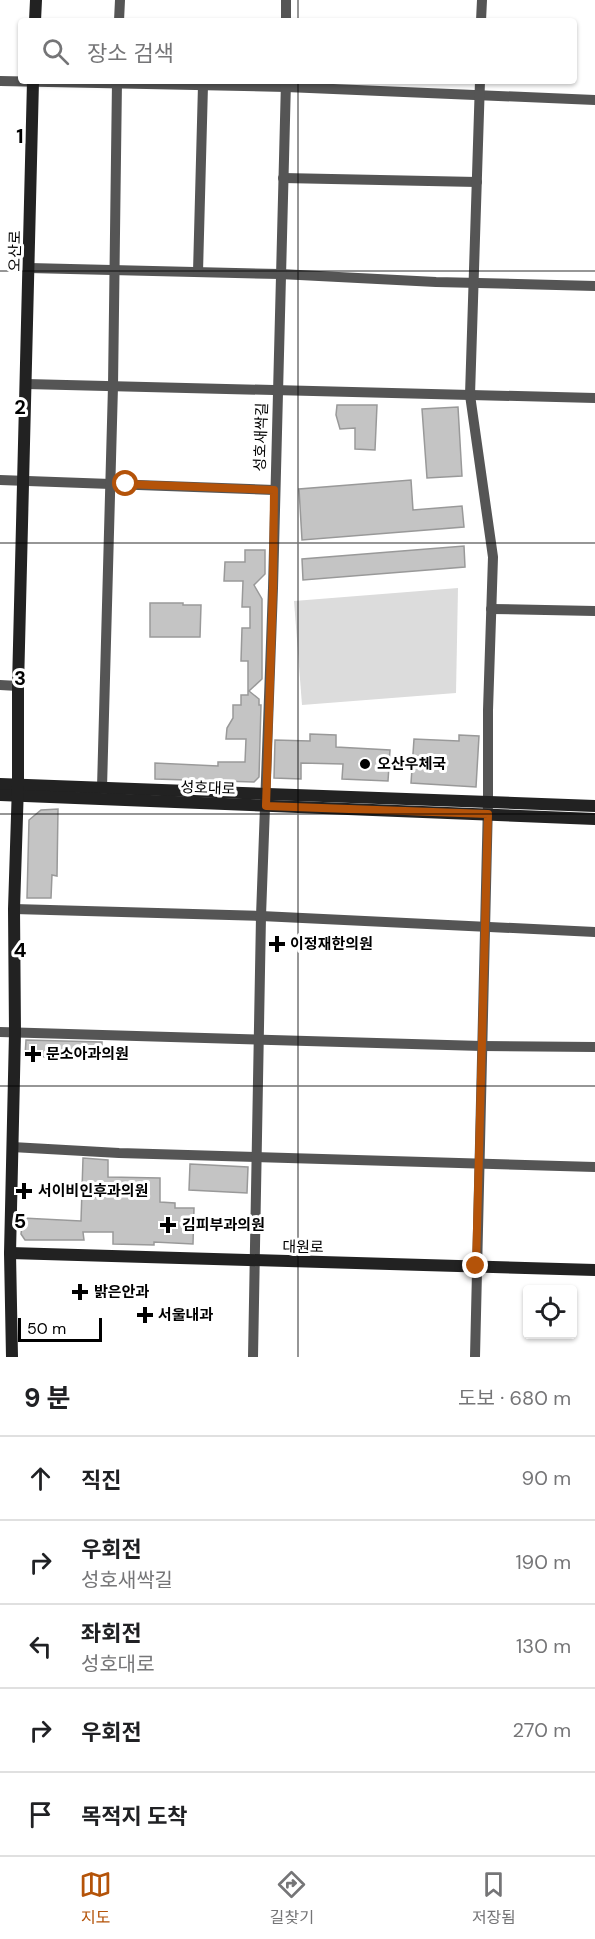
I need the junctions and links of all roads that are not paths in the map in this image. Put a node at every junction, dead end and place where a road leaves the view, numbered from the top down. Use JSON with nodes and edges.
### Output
{"nodes":[{"id":1,"x":36,"y":0,"type":"edge"},
{"id":2,"x":120,"y":0,"type":"edge"},
{"id":3,"x":286,"y":0,"type":"edge"},
{"id":4,"x":482,"y":0,"type":"edge"},
{"id":5,"x":35,"y":18,"type":"edge"},
{"id":6,"x":119,"y":18,"type":"edge"},
{"id":7,"x":286,"y":18,"type":"edge"},
{"id":8,"x":481,"y":18,"type":"edge"},
{"id":9,"x":0,"y":81,"type":"edge"},
{"id":10,"x":18,"y":81,"type":"edge"},
{"id":11,"x":33,"y":84,"type":"edge"},
{"id":12,"x":117,"y":84,"type":"edge"},
{"id":13,"x":175,"y":84,"type":"edge"},
{"id":14,"x":286,"y":84,"type":"edge"},
{"id":15,"x":480,"y":84,"type":"edge"},
{"id":16,"x":204,"y":85,"type":"junction"},
{"id":17,"x":479,"y":96,"type":"junction"},
{"id":18,"x":595,"y":100,"type":"edge"},
{"id":19,"x":283,"y":178,"type":"junction"},
{"id":20,"x":477,"y":182,"type":"junction"},
{"id":21,"x":29,"y":268,"type":"junction"},
{"id":22,"x":115,"y":270,"type":"junction"},
{"id":23,"x":198,"y":272,"type":"junction"},
{"id":24,"x":280,"y":274,"type":"junction"},
{"id":25,"x":473,"y":283,"type":"junction"},
{"id":26,"x":595,"y":286,"type":"edge"},
{"id":27,"x":26,"y":384,"type":"junction"},
{"id":28,"x":113,"y":386,"type":"junction"},
{"id":29,"x":278,"y":390,"type":"junction"},
{"id":30,"x":470,"y":394,"type":"junction"},
{"id":31,"x":595,"y":398,"type":"edge"},
{"id":32,"x":0,"y":480,"type":"edge"},
{"id":33,"x":23,"y":481,"type":"junction"},
{"id":34,"x":110,"y":484,"type":"junction"},
{"id":35,"x":274,"y":490,"type":"junction"},
{"id":36,"x":491,"y":609,"type":"junction"},
{"id":37,"x":595,"y":611,"type":"edge"},
{"id":38,"x":0,"y":685,"type":"edge"},
{"id":39,"x":18,"y":686,"type":"junction"},
{"id":40,"x":0,"y":784,"type":"edge"},
{"id":41,"x":102,"y":788,"type":"junction"},
{"id":42,"x":18,"y":790,"type":"junction"},
{"id":43,"x":0,"y":795,"type":"edge"},
{"id":44,"x":266,"y":800,"type":"junction"},
{"id":45,"x":595,"y":806,"type":"edge"},
{"id":46,"x":488,"y":808,"type":"junction"},
{"id":47,"x":595,"y":819,"type":"edge"},
{"id":48,"x":14,"y":909,"type":"junction"},
{"id":49,"x":261,"y":916,"type":"junction"},
{"id":50,"x":486,"y":927,"type":"junction"},
{"id":51,"x":595,"y":932,"type":"edge"},
{"id":52,"x":0,"y":1032,"type":"edge"},
{"id":53,"x":15,"y":1033,"type":"junction"},
{"id":54,"x":259,"y":1040,"type":"junction"},
{"id":55,"x":482,"y":1046,"type":"junction"},
{"id":56,"x":595,"y":1047,"type":"edge"},
{"id":57,"x":12,"y":1147,"type":"junction"},
{"id":58,"x":256,"y":1157,"type":"junction"},
{"id":59,"x":478,"y":1164,"type":"junction"},
{"id":60,"x":595,"y":1167,"type":"edge"},
{"id":61,"x":5,"y":1251,"type":"edge"},
{"id":62,"x":254,"y":1262,"type":"junction"},
{"id":63,"x":476,"y":1266,"type":"junction"},
{"id":64,"x":595,"y":1270,"type":"edge"},
{"id":65,"x":6,"y":1331,"type":"edge"},
{"id":66,"x":12,"y":1357,"type":"edge"},
{"id":67,"x":253,"y":1357,"type":"edge"},
{"id":68,"x":475,"y":1357,"type":"edge"}],
"edges":[{"from":1,"to":5,"type":"street"},
{"from":2,"to":6,"type":"street"},
{"from":3,"to":7,"type":"street"},
{"from":4,"to":8,"type":"street"},
{"from":9,"to":10,"type":"street"},
{"from":11,"to":21,"type":"street","name":"오산로"},
{"from":12,"to":22,"type":"street"},
{"from":13,"to":16,"type":"street"},
{"from":14,"to":16,"type":"street"},
{"from":14,"to":17,"type":"street"},
{"from":14,"to":19,"type":"street","name":"성호새싹길"},
{"from":15,"to":17,"type":"street"},
{"from":16,"to":23,"type":"street"},
{"from":17,"to":18,"type":"street"},
{"from":17,"to":20,"type":"street"},
{"from":19,"to":20,"type":"street"},
{"from":19,"to":24,"type":"street","name":"성호새싹길"},
{"from":20,"to":25,"type":"street"},
{"from":21,"to":22,"type":"street"},
{"from":21,"to":27,"type":"street","name":"오산로"},
{"from":22,"to":23,"type":"street"},
{"from":22,"to":28,"type":"street"},
{"from":23,"to":24,"type":"street"},
{"from":24,"to":25,"type":"street"},
{"from":24,"to":29,"type":"street","name":"성호새싹길"},
{"from":25,"to":26,"type":"street"},
{"from":25,"to":30,"type":"street"},
{"from":27,"to":28,"type":"street"},
{"from":27,"to":33,"type":"street","name":"오산로"},
{"from":28,"to":29,"type":"street"},
{"from":28,"to":34,"type":"street"},
{"from":29,"to":30,"type":"street"},
{"from":29,"to":35,"type":"street","name":"성호새싹길"},
{"from":30,"to":31,"type":"street"},
{"from":30,"to":36,"type":"street"},
{"from":32,"to":33,"type":"street"},
{"from":33,"to":34,"type":"street"},
{"from":33,"to":39,"type":"street","name":"오산로"},
{"from":34,"to":35,"type":"street"},
{"from":34,"to":41,"type":"street"},
{"from":35,"to":44,"type":"street","name":"성호새싹길"},
{"from":36,"to":37,"type":"street"},
{"from":36,"to":46,"type":"street"},
{"from":38,"to":39,"type":"street"},
{"from":39,"to":42,"type":"street","name":"오산로"},
{"from":40,"to":42,"type":"street","name":"성호대로"},
{"from":41,"to":42,"type":"street","name":"성호대로"},
{"from":41,"to":44,"type":"street","name":"성호대로"},
{"from":42,"to":43,"type":"street","name":"성호대로"},
{"from":42,"to":44,"type":"street","name":"성호대로"},
{"from":42,"to":48,"type":"street","name":"오산로"},
{"from":44,"to":46,"type":"street","name":"성호대로"},
{"from":44,"to":49,"type":"street","name":"성호새싹길"},
{"from":45,"to":46,"type":"street","name":"성호대로"},
{"from":46,"to":47,"type":"street","name":"성호대로"},
{"from":46,"to":50,"type":"street"},
{"from":48,"to":49,"type":"street"},
{"from":48,"to":53,"type":"street","name":"오산로"},
{"from":49,"to":50,"type":"street"},
{"from":49,"to":54,"type":"street","name":"성호새싹길"},
{"from":50,"to":51,"type":"street"},
{"from":50,"to":55,"type":"street"},
{"from":52,"to":53,"type":"street"},
{"from":53,"to":54,"type":"street"},
{"from":53,"to":57,"type":"street","name":"오산로"},
{"from":54,"to":55,"type":"street"},
{"from":54,"to":58,"type":"street","name":"성호새싹길"},
{"from":55,"to":56,"type":"street"},
{"from":55,"to":59,"type":"street"},
{"from":57,"to":58,"type":"street"},
{"from":57,"to":61,"type":"street","name":"오산로"},
{"from":58,"to":59,"type":"street"},
{"from":58,"to":62,"type":"street","name":"성호새싹길"},
{"from":59,"to":60,"type":"street"},
{"from":59,"to":63,"type":"street"},
{"from":61,"to":62,"type":"street","name":"대원로"},
{"from":61,"to":65,"type":"street","name":"오산로"},
{"from":62,"to":63,"type":"street","name":"대원로"},
{"from":62,"to":67,"type":"street","name":"성호새싹길"},
{"from":63,"to":64,"type":"street","name":"대원로"},
{"from":63,"to":68,"type":"street"},
{"from":65,"to":66,"type":"street","name":"오산로"}]}
